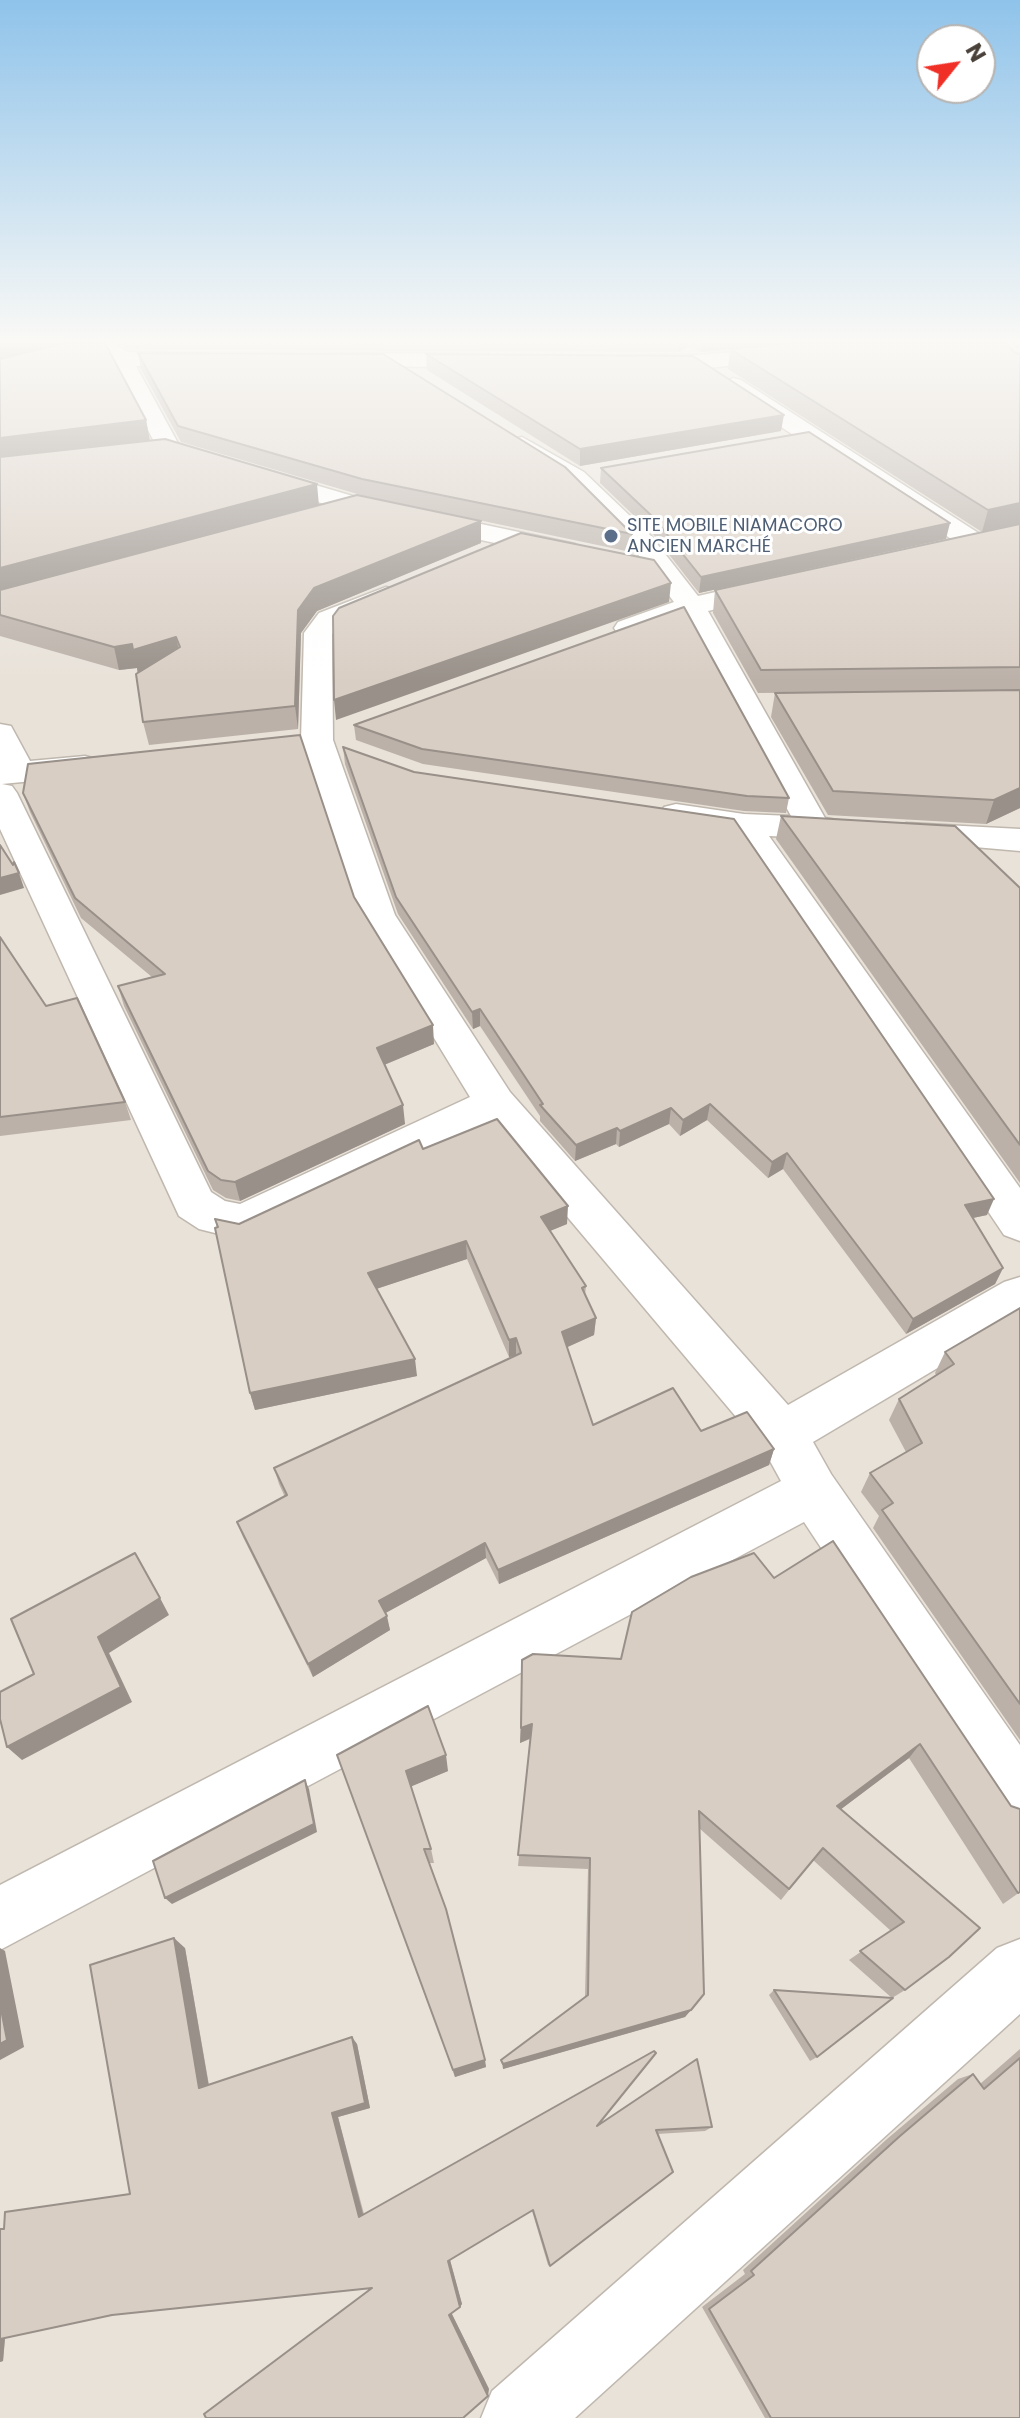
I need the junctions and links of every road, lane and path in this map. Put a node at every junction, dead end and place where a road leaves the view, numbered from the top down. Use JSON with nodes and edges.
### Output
{"nodes":[{"id":1,"x":190,"y":456,"type":"edge"},
{"id":2,"x":541,"y":456,"type":"edge"},
{"id":3,"x":842,"y":456,"type":"edge"},
{"id":4,"x":604,"y":472,"type":"edge"},
{"id":5,"x":575,"y":477,"type":"junction"},
{"id":6,"x":358,"y":506,"type":"junction"},
{"id":7,"x":313,"y":518,"type":"edge"},
{"id":8,"x":1005,"y":537,"type":"edge"},
{"id":9,"x":518,"y":540,"type":"junction"},
{"id":10,"x":974,"y":542,"type":"junction"},
{"id":11,"x":944,"y":549,"type":"edge"},
{"id":12,"x":591,"y":555,"type":"edge"},
{"id":13,"x":475,"y":558,"type":"edge"},
{"id":14,"x":620,"y":561,"type":"edge"},
{"id":15,"x":663,"y":570,"type":"junction"},
{"id":16,"x":416,"y":582,"type":"edge"},
{"id":17,"x":795,"y":582,"type":"edge"},
{"id":18,"x":691,"y":606,"type":"junction"},
{"id":19,"x":601,"y":638,"type":"edge"},
{"id":20,"x":0,"y":733,"type":"edge"},
{"id":21,"x":114,"y":763,"type":"edge"},
{"id":22,"x":7,"y":780,"type":"edge"},
{"id":23,"x":651,"y":810,"type":"edge"},
{"id":24,"x":744,"y":824,"type":"junction"},
{"id":25,"x":814,"y":828,"type":"junction"},
{"id":26,"x":1020,"y":840,"type":"edge"},
{"id":27,"x":495,"y":1103,"type":"junction"},
{"id":28,"x":1020,"y":1223,"type":"edge"},
{"id":29,"x":1020,"y":1296,"type":"edge"},
{"id":30,"x":782,"y":1434,"type":"junction"},
{"id":31,"x":813,"y":1491,"type":"junction"},
{"id":32,"x":1020,"y":1796,"type":"edge"},
{"id":33,"x":0,"y":1919,"type":"edge"},
{"id":34,"x":1020,"y":1971,"type":"edge"},
{"id":35,"x":519,"y":2418,"type":"edge"}],
"edges":[{"from":1,"to":6,"type":"street"},
{"from":2,"to":5,"type":"street"},
{"from":3,"to":10,"type":"street"},
{"from":4,"to":5,"type":"street"},
{"from":5,"to":15,"type":"street"},
{"from":6,"to":7,"type":"street"},
{"from":6,"to":9,"type":"street"},
{"from":8,"to":10,"type":"street"},
{"from":9,"to":12,"type":"street"},
{"from":9,"to":13,"type":"street"},
{"from":10,"to":11,"type":"street"},
{"from":14,"to":15,"type":"street"},
{"from":15,"to":18,"type":"street"},
{"from":16,"to":27,"type":"street"},
{"from":17,"to":18,"type":"street"},
{"from":18,"to":19,"type":"street"},
{"from":18,"to":25,"type":"street"},
{"from":20,"to":22,"type":"street"},
{"from":21,"to":22,"type":"street"},
{"from":22,"to":27,"type":"street"},
{"from":23,"to":24,"type":"street"},
{"from":24,"to":25,"type":"street"},
{"from":24,"to":28,"type":"street"},
{"from":25,"to":26,"type":"street"},
{"from":27,"to":30,"type":"street"},
{"from":29,"to":30,"type":"street"},
{"from":30,"to":31,"type":"street"},
{"from":31,"to":32,"type":"street"},
{"from":31,"to":33,"type":"street"},
{"from":34,"to":35,"type":"street"}]}
